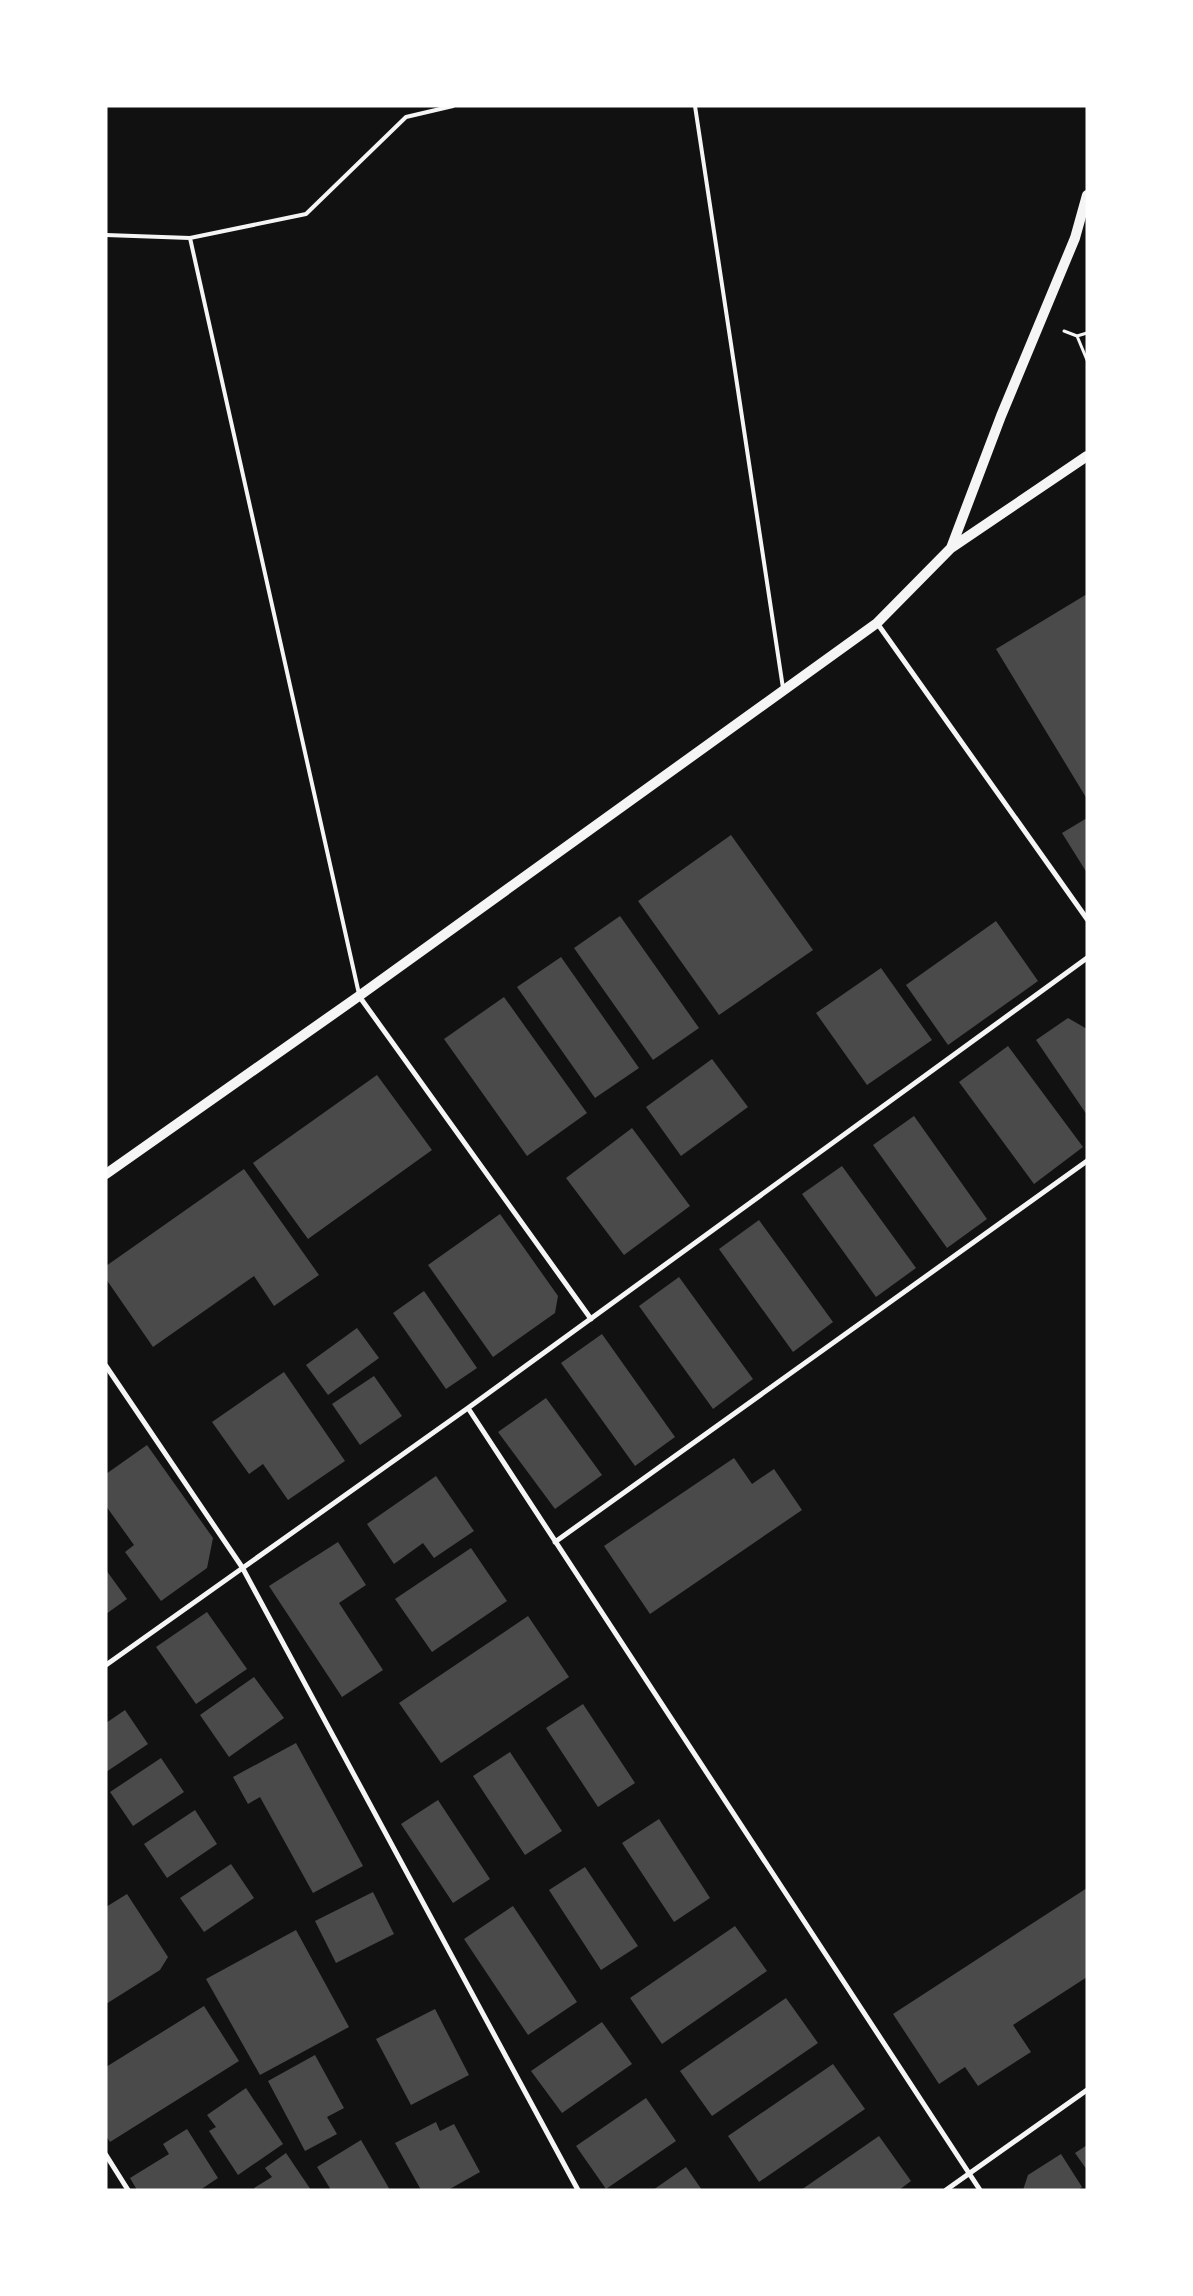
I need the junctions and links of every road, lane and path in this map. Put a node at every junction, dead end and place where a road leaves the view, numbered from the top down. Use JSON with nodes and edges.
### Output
{"nodes":[{"id":1,"x":453,"y":106,"type":"edge"},
{"id":2,"x":695,"y":106,"type":"edge"},
{"id":3,"x":1087,"y":195,"type":"edge"},
{"id":4,"x":106,"y":235,"type":"edge"},
{"id":5,"x":190,"y":238,"type":"junction"},
{"id":6,"x":1087,"y":333,"type":"edge"},
{"id":7,"x":1087,"y":360,"type":"edge"},
{"id":8,"x":1087,"y":456,"type":"edge"},
{"id":9,"x":951,"y":548,"type":"junction"},
{"id":10,"x":877,"y":623,"type":"junction"},
{"id":11,"x":784,"y":690,"type":"junction"},
{"id":12,"x":1087,"y":919,"type":"edge"},
{"id":13,"x":1087,"y":958,"type":"edge"},
{"id":14,"x":359,"y":996,"type":"junction"},
{"id":15,"x":1087,"y":1161,"type":"edge"},
{"id":16,"x":106,"y":1174,"type":"edge"},
{"id":17,"x":590,"y":1319,"type":"junction"},
{"id":18,"x":106,"y":1366,"type":"edge"},
{"id":19,"x":468,"y":1408,"type":"junction"},
{"id":20,"x":555,"y":1542,"type":"junction"},
{"id":21,"x":242,"y":1567,"type":"junction"},
{"id":22,"x":106,"y":1665,"type":"edge"},
{"id":23,"x":1087,"y":2090,"type":"edge"},
{"id":24,"x":106,"y":2154,"type":"edge"},
{"id":25,"x":969,"y":2174,"type":"junction"},
{"id":26,"x":128,"y":2190,"type":"edge"},
{"id":27,"x":578,"y":2190,"type":"edge"},
{"id":28,"x":946,"y":2190,"type":"edge"},
{"id":29,"x":980,"y":2190,"type":"edge"}],
"edges":[{"from":1,"to":5,"type":"lane"},
{"from":2,"to":11,"type":"lane"},
{"from":3,"to":9,"type":"main road"},
{"from":4,"to":5,"type":"lane"},
{"from":5,"to":14,"type":"lane"},
{"from":6,"to":7,"type":"path"},
{"from":8,"to":9,"type":"main road"},
{"from":9,"to":10,"type":"main road"},
{"from":10,"to":11,"type":"main road"},
{"from":10,"to":12,"type":"street"},
{"from":11,"to":14,"type":"main road"},
{"from":13,"to":17,"type":"street"},
{"from":14,"to":16,"type":"main road"},
{"from":14,"to":17,"type":"street"},
{"from":15,"to":20,"type":"street"},
{"from":17,"to":19,"type":"street"},
{"from":18,"to":21,"type":"street"},
{"from":19,"to":20,"type":"street"},
{"from":19,"to":21,"type":"street"},
{"from":20,"to":25,"type":"street"},
{"from":21,"to":22,"type":"street"},
{"from":21,"to":27,"type":"street"},
{"from":23,"to":25,"type":"street"},
{"from":24,"to":26,"type":"street"},
{"from":25,"to":28,"type":"street"},
{"from":25,"to":29,"type":"street"}]}
